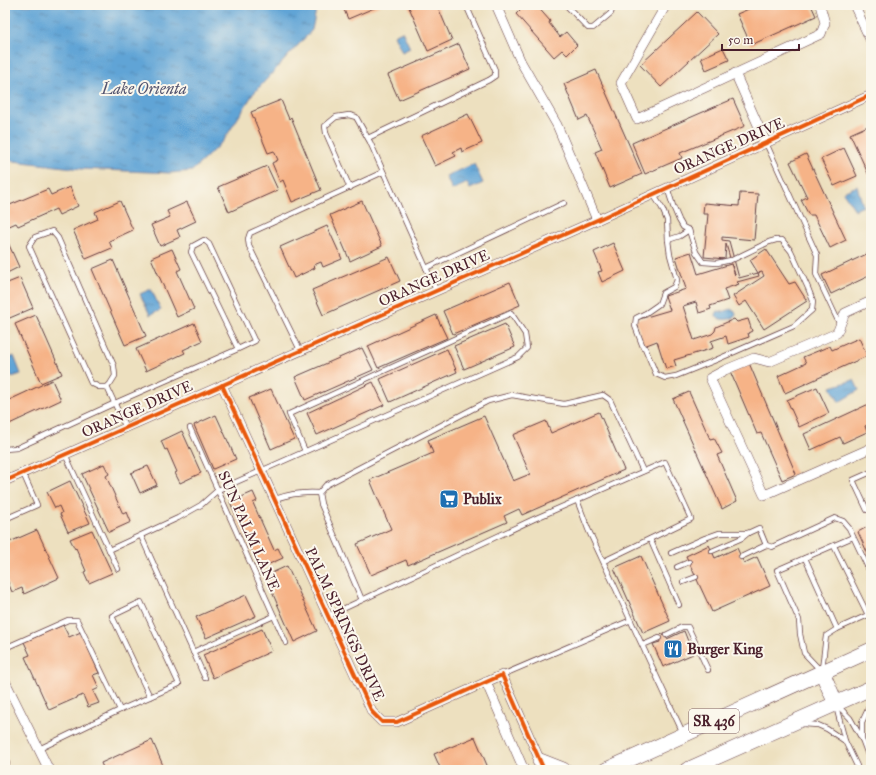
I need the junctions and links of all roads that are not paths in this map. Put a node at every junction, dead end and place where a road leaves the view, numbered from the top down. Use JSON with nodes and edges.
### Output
{"nodes":[{"id":1,"x":466,"y":5,"type":"edge"},
{"id":2,"x":496,"y":5,"type":"edge"},
{"id":3,"x":566,"y":5,"type":"edge"},
{"id":4,"x":613,"y":5,"type":"edge"},
{"id":5,"x":666,"y":5,"type":"edge"},
{"id":6,"x":820,"y":5,"type":"edge"},
{"id":7,"x":854,"y":5,"type":"edge"},
{"id":8,"x":871,"y":41,"type":"edge"},
{"id":9,"x":735,"y":73,"type":"junction"},
{"id":10,"x":871,"y":95,"type":"edge"},
{"id":11,"x":368,"y":138,"type":"junction"},
{"id":12,"x":766,"y":143,"type":"junction"},
{"id":13,"x":383,"y":172,"type":"junction"},
{"id":14,"x":667,"y":187,"type":"junction"},
{"id":15,"x":350,"y":188,"type":"junction"},
{"id":16,"x":653,"y":194,"type":"junction"},
{"id":17,"x":564,"y":203,"type":"dead end"},
{"id":18,"x":597,"y":220,"type":"junction"},
{"id":19,"x":689,"y":230,"type":"junction"},
{"id":20,"x":668,"y":240,"type":"junction"},
{"id":21,"x":426,"y":268,"type":"junction"},
{"id":22,"x":436,"y":290,"type":"junction"},
{"id":23,"x":871,"y":301,"type":"edge"},
{"id":24,"x":840,"y":326,"type":"junction"},
{"id":25,"x":238,"y":349,"type":"junction"},
{"id":26,"x":300,"y":350,"type":"junction"},
{"id":27,"x":222,"y":385,"type":"junction"},
{"id":28,"x":107,"y":387,"type":"junction"},
{"id":29,"x":115,"y":403,"type":"junction"},
{"id":30,"x":126,"y":428,"type":"junction"},
{"id":31,"x":190,"y":428,"type":"dead end"},
{"id":32,"x":871,"y":448,"type":"edge"},
{"id":33,"x":5,"y":449,"type":"edge"},
{"id":34,"x":306,"y":451,"type":"junction"},
{"id":35,"x":65,"y":454,"type":"junction"},
{"id":36,"x":262,"y":471,"type":"junction"},
{"id":37,"x":643,"y":471,"type":"junction"},
{"id":38,"x":871,"y":472,"type":"edge"},
{"id":39,"x":24,"y":473,"type":"junction"},
{"id":40,"x":5,"y":481,"type":"edge"},
{"id":41,"x":218,"y":490,"type":"junction"},
{"id":42,"x":319,"y":493,"type":"junction"},
{"id":43,"x":275,"y":499,"type":"junction"},
{"id":44,"x":577,"y":500,"type":"junction"},
{"id":45,"x":871,"y":508,"type":"edge"},
{"id":46,"x":5,"y":519,"type":"edge"},
{"id":47,"x":748,"y":533,"type":"junction"},
{"id":48,"x":141,"y":536,"type":"junction"},
{"id":49,"x":853,"y":537,"type":"junction"},
{"id":50,"x":650,"y":539,"type":"junction"},
{"id":51,"x":766,"y":545,"type":"junction"},
{"id":52,"x":834,"y":546,"type":"junction"},
{"id":53,"x":109,"y":550,"type":"junction"},
{"id":54,"x":712,"y":551,"type":"dead end"},
{"id":55,"x":671,"y":553,"type":"dead end"},
{"id":56,"x":741,"y":557,"type":"dead end"},
{"id":57,"x":805,"y":558,"type":"junction"},
{"id":58,"x":604,"y":561,"type":"junction"},
{"id":59,"x":689,"y":562,"type":"dead end"},
{"id":60,"x":677,"y":567,"type":"dead end"},
{"id":61,"x":118,"y":569,"type":"dead end"},
{"id":62,"x":871,"y":574,"type":"edge"},
{"id":63,"x":696,"y":577,"type":"dead end"},
{"id":64,"x":684,"y":582,"type":"dead end"},
{"id":65,"x":362,"y":600,"type":"junction"},
{"id":66,"x":679,"y":605,"type":"dead end"},
{"id":67,"x":869,"y":614,"type":"edge"},
{"id":68,"x":274,"y":616,"type":"junction"},
{"id":69,"x":328,"y":616,"type":"junction"},
{"id":70,"x":631,"y":620,"type":"junction"},
{"id":71,"x":837,"y":629,"type":"junction"},
{"id":72,"x":666,"y":635,"type":"dead end"},
{"id":73,"x":659,"y":638,"type":"dead end"},
{"id":74,"x":286,"y":643,"type":"dead end"},
{"id":75,"x":643,"y":645,"type":"junction"},
{"id":76,"x":5,"y":648,"type":"edge"},
{"id":77,"x":871,"y":650,"type":"edge"},
{"id":78,"x":193,"y":652,"type":"junction"},
{"id":79,"x":708,"y":670,"type":"dead end"},
{"id":80,"x":822,"y":672,"type":"junction"},
{"id":81,"x":502,"y":675,"type":"junction"},
{"id":82,"x":205,"y":678,"type":"dead end"},
{"id":83,"x":5,"y":681,"type":"edge"},
{"id":84,"x":486,"y":682,"type":"junction"},
{"id":85,"x":871,"y":688,"type":"edge"},
{"id":86,"x":150,"y":697,"type":"junction"},
{"id":87,"x":871,"y":703,"type":"edge"},
{"id":88,"x":836,"y":704,"type":"junction"},
{"id":89,"x":120,"y":710,"type":"junction"},
{"id":90,"x":792,"y":723,"type":"junction"},
{"id":91,"x":684,"y":735,"type":"junction"},
{"id":92,"x":862,"y":739,"type":"junction"},
{"id":93,"x":845,"y":741,"type":"junction"},
{"id":94,"x":39,"y":748,"type":"junction"},
{"id":95,"x":871,"y":763,"type":"edge"},
{"id":96,"x":542,"y":765,"type":"edge"},
{"id":97,"x":49,"y":770,"type":"edge"},
{"id":98,"x":524,"y":770,"type":"edge"},
{"id":99,"x":563,"y":770,"type":"edge"},
{"id":100,"x":606,"y":770,"type":"edge"},
{"id":101,"x":687,"y":770,"type":"edge"},
{"id":102,"x":858,"y":770,"type":"edge"}],
"edges":[{"from":1,"to":11,"type":"lane"},
{"from":2,"to":18,"type":"street"},
{"from":3,"to":4,"type":"lane"},
{"from":5,"to":9,"type":"street"},
{"from":6,"to":9,"type":"street"},
{"from":7,"to":8,"type":"street"},
{"from":9,"to":12,"type":"street"},
{"from":10,"to":12,"type":"street","name":"ORANGE DRIVE"},
{"from":11,"to":13,"type":"lane"},
{"from":11,"to":15,"type":"lane"},
{"from":12,"to":14,"type":"street","name":"ORANGE DRIVE"},
{"from":12,"to":24,"type":"lane"},
{"from":13,"to":15,"type":"lane"},
{"from":13,"to":21,"type":"lane"},
{"from":14,"to":16,"type":"street","name":"ORANGE DRIVE"},
{"from":14,"to":19,"type":"lane"},
{"from":15,"to":26,"type":"lane"},
{"from":16,"to":18,"type":"street","name":"ORANGE DRIVE"},
{"from":16,"to":20,"type":"lane"},
{"from":17,"to":21,"type":"lane"},
{"from":18,"to":22,"type":"street","name":"ORANGE DRIVE"},
{"from":19,"to":20,"type":"lane"},
{"from":19,"to":20,"type":"lane"},
{"from":21,"to":22,"type":"lane"},
{"from":22,"to":26,"type":"street","name":"ORANGE DRIVE"},
{"from":23,"to":24,"type":"street"},
{"from":24,"to":32,"type":"street"},
{"from":25,"to":25,"type":"lane"},
{"from":25,"to":29,"type":"lane"},
{"from":26,"to":27,"type":"street","name":"ORANGE DRIVE"},
{"from":27,"to":30,"type":"street","name":"ORANGE DRIVE"},
{"from":27,"to":36,"type":"street","name":"PALM SPRINGS DRIVE"},
{"from":28,"to":28,"type":"lane"},
{"from":28,"to":29,"type":"lane"},
{"from":29,"to":30,"type":"lane"},
{"from":29,"to":33,"type":"lane"},
{"from":30,"to":35,"type":"street","name":"ORANGE DRIVE"},
{"from":31,"to":41,"type":"lane","name":"SUN PALM LANE"},
{"from":34,"to":34,"type":"lane"},
{"from":34,"to":36,"type":"lane"},
{"from":35,"to":39,"type":"street","name":"ORANGE DRIVE"},
{"from":35,"to":53,"type":"lane"},
{"from":36,"to":41,"type":"lane"},
{"from":36,"to":43,"type":"street","name":"PALM SPRINGS DRIVE"},
{"from":37,"to":42,"type":"lane"},
{"from":37,"to":44,"type":"lane"},
{"from":37,"to":50,"type":"lane"},
{"from":38,"to":45,"type":"lane"},
{"from":39,"to":40,"type":"street","name":"ORANGE DRIVE"},
{"from":39,"to":46,"type":"lane"},
{"from":41,"to":48,"type":"lane"},
{"from":41,"to":68,"type":"lane","name":"SUN PALM LANE"},
{"from":42,"to":43,"type":"lane"},
{"from":42,"to":65,"type":"lane"},
{"from":43,"to":69,"type":"street","name":"PALM SPRINGS DRIVE"},
{"from":44,"to":58,"type":"lane"},
{"from":44,"to":65,"type":"lane"},
{"from":47,"to":51,"type":"lane"},
{"from":47,"to":54,"type":"lane"},
{"from":47,"to":55,"type":"lane"},
{"from":48,"to":53,"type":"lane"},
{"from":48,"to":78,"type":"lane"},
{"from":49,"to":51,"type":"lane"},
{"from":49,"to":52,"type":"lane"},
{"from":49,"to":62,"type":"lane"},
{"from":50,"to":58,"type":"lane"},
{"from":50,"to":66,"type":"lane"},
{"from":51,"to":56,"type":"lane"},
{"from":52,"to":57,"type":"lane"},
{"from":52,"to":67,"type":"lane"},
{"from":53,"to":61,"type":"lane"},
{"from":57,"to":71,"type":"lane"},
{"from":57,"to":80,"type":"lane"},
{"from":58,"to":70,"type":"lane"},
{"from":59,"to":60,"type":"lane"},
{"from":63,"to":64,"type":"lane"},
{"from":65,"to":69,"type":"lane"},
{"from":67,"to":71,"type":"lane"},
{"from":68,"to":74,"type":"lane","name":"SUN PALM LANE"},
{"from":68,"to":78,"type":"lane"},
{"from":69,"to":84,"type":"street","name":"PALM SPRINGS DRIVE"},
{"from":70,"to":75,"type":"lane"},
{"from":70,"to":81,"type":"lane"},
{"from":71,"to":80,"type":"lane"},
{"from":72,"to":79,"type":"lane"},
{"from":73,"to":75,"type":"lane"},
{"from":75,"to":91,"type":"lane"},
{"from":76,"to":89,"type":"lane"},
{"from":77,"to":80,"type":"main road","number":"SR 436"},
{"from":78,"to":82,"type":"lane"},
{"from":80,"to":88,"type":"main road"},
{"from":80,"to":91,"type":"main road","number":"SR 436"},
{"from":81,"to":84,"type":"street","name":"PALM SPRINGS DRIVE"},
{"from":81,"to":96,"type":"street"},
{"from":83,"to":94,"type":"street"},
{"from":84,"to":98,"type":"street"},
{"from":85,"to":88,"type":"main road","number":"SR 436"},
{"from":86,"to":86,"type":"lane"},
{"from":86,"to":89,"type":"lane"},
{"from":87,"to":92,"type":"lane"},
{"from":88,"to":90,"type":"main road","number":"SR 436"},
{"from":88,"to":92,"type":"lane"},
{"from":88,"to":93,"type":"lane"},
{"from":89,"to":94,"type":"lane"},
{"from":90,"to":93,"type":"lane"},
{"from":90,"to":101,"type":"main road","number":"SR 436"},
{"from":91,"to":100,"type":"main road","number":"SR 436"},
{"from":92,"to":95,"type":"lane"},
{"from":93,"to":102,"type":"lane"},
{"from":94,"to":97,"type":"street"},
{"from":96,"to":99,"type":"main road"}]}
